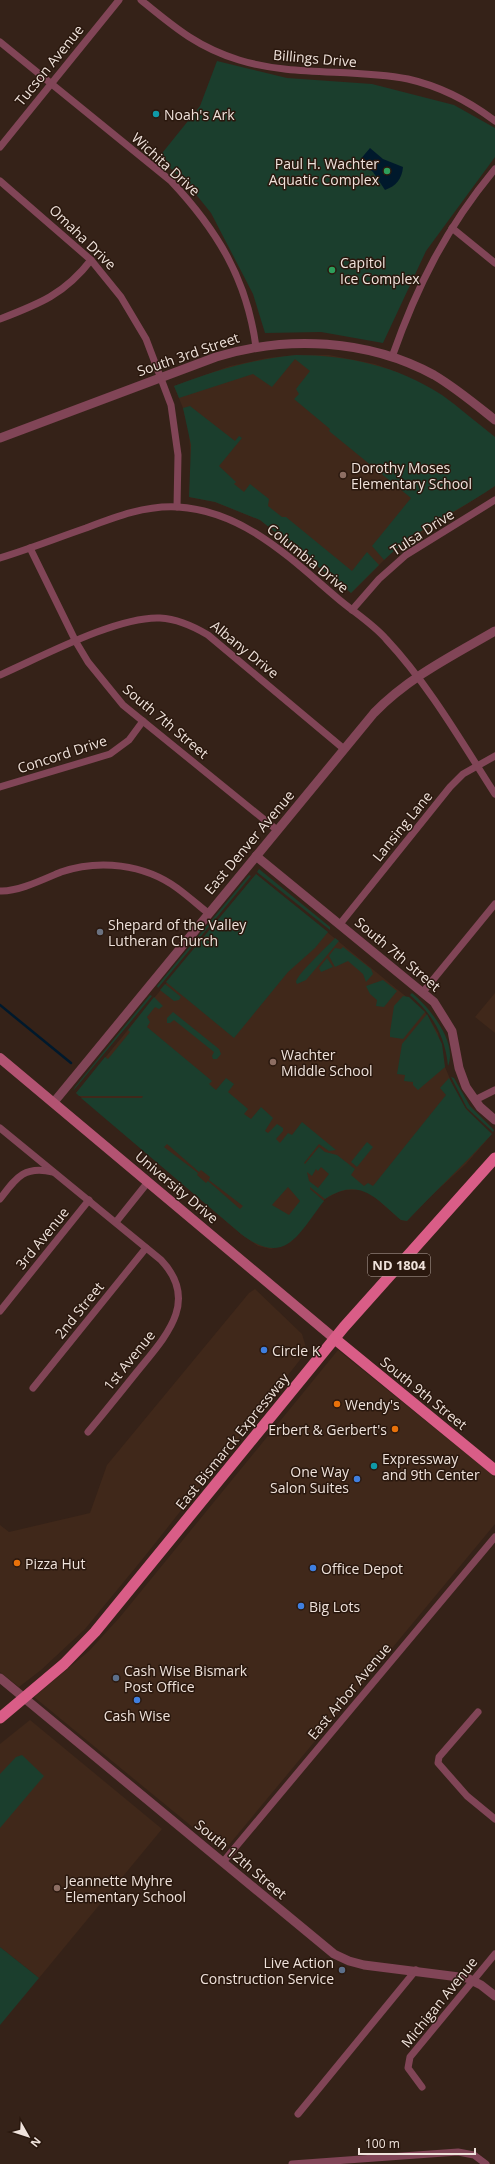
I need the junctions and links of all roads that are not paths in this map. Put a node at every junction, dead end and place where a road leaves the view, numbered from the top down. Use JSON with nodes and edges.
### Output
{"nodes":[{"id":1,"x":119,"y":0,"type":"edge"},
{"id":2,"x":141,"y":0,"type":"edge"},
{"id":3,"x":0,"y":42,"type":"edge"},
{"id":4,"x":52,"y":84,"type":"junction"},
{"id":5,"x":495,"y":122,"type":"edge"},
{"id":6,"x":0,"y":147,"type":"edge"},
{"id":7,"x":495,"y":169,"type":"edge"},
{"id":8,"x":0,"y":181,"type":"edge"},
{"id":9,"x":452,"y":228,"type":"junction"},
{"id":10,"x":91,"y":260,"type":"junction"},
{"id":11,"x":495,"y":263,"type":"edge"},
{"id":12,"x":0,"y":319,"type":"edge"},
{"id":13,"x":256,"y":347,"type":"junction"},
{"id":14,"x":392,"y":357,"type":"junction"},
{"id":15,"x":160,"y":378,"type":"junction"},
{"id":16,"x":495,"y":420,"type":"edge"},
{"id":17,"x":0,"y":438,"type":"edge"},
{"id":18,"x":495,"y":500,"type":"edge"},
{"id":19,"x":177,"y":507,"type":"junction"},
{"id":20,"x":30,"y":548,"type":"junction"},
{"id":21,"x":0,"y":558,"type":"edge"},
{"id":22,"x":352,"y":610,"type":"junction"},
{"id":23,"x":495,"y":631,"type":"edge"},
{"id":24,"x":76,"y":642,"type":"junction"},
{"id":25,"x":0,"y":675,"type":"edge"},
{"id":26,"x":417,"y":676,"type":"junction"},
{"id":27,"x":143,"y":721,"type":"junction"},
{"id":28,"x":344,"y":749,"type":"junction"},
{"id":29,"x":495,"y":756,"type":"edge"},
{"id":30,"x":476,"y":765,"type":"junction"},
{"id":31,"x":0,"y":787,"type":"edge"},
{"id":32,"x":495,"y":794,"type":"edge"},
{"id":33,"x":276,"y":830,"type":"junction"},
{"id":34,"x":256,"y":856,"type":"junction"},
{"id":35,"x":0,"y":891,"type":"edge"},
{"id":36,"x":495,"y":904,"type":"edge"},
{"id":37,"x":208,"y":913,"type":"junction"},
{"id":38,"x":340,"y":924,"type":"junction"},
{"id":39,"x":423,"y":992,"type":"junction"},
{"id":40,"x":0,"y":1058,"type":"edge"},
{"id":41,"x":495,"y":1090,"type":"edge"},
{"id":42,"x":475,"y":1100,"type":"junction"},
{"id":43,"x":54,"y":1102,"type":"junction"},
{"id":44,"x":495,"y":1120,"type":"edge"},
{"id":45,"x":0,"y":1128,"type":"edge"},
{"id":46,"x":495,"y":1158,"type":"edge"},
{"id":47,"x":55,"y":1173,"type":"junction"},
{"id":48,"x":148,"y":1182,"type":"junction"},
{"id":49,"x":0,"y":1199,"type":"edge"},
{"id":50,"x":89,"y":1200,"type":"junction"},
{"id":51,"x":116,"y":1222,"type":"junction"},
{"id":52,"x":146,"y":1248,"type":"junction"},
{"id":53,"x":0,"y":1311,"type":"edge"},
{"id":54,"x":335,"y":1339,"type":"junction"},
{"id":55,"x":33,"y":1388,"type":"dead end"},
{"id":56,"x":88,"y":1432,"type":"dead end"},
{"id":57,"x":495,"y":1470,"type":"edge"},
{"id":58,"x":495,"y":1536,"type":"edge"},
{"id":59,"x":0,"y":1678,"type":"edge"},
{"id":60,"x":24,"y":1698,"type":"junction"},
{"id":61,"x":478,"y":1712,"type":"dead end"},
{"id":62,"x":0,"y":1718,"type":"edge"},
{"id":63,"x":495,"y":1819,"type":"edge"},
{"id":64,"x":223,"y":1862,"type":"junction"},
{"id":65,"x":495,"y":1954,"type":"edge"},
{"id":66,"x":416,"y":1970,"type":"junction"},
{"id":67,"x":473,"y":1980,"type":"junction"},
{"id":68,"x":495,"y":1996,"type":"edge"},
{"id":69,"x":422,"y":2087,"type":"dead end"},
{"id":70,"x":298,"y":2114,"type":"dead end"},
{"id":71,"x":292,"y":2164,"type":"edge"},
{"id":72,"x":486,"y":2164,"type":"edge"}],
"edges":[{"from":1,"to":4,"type":"street","name":"Tucson Avenue"},
{"from":2,"to":5,"type":"street","name":"Billings Drive"},
{"from":3,"to":4,"type":"street","name":"Wichita Drive"},
{"from":4,"to":6,"type":"street","name":"Tucson Avenue"},
{"from":4,"to":13,"type":"street","name":"Wichita Drive"},
{"from":7,"to":9,"type":"street"},
{"from":8,"to":10,"type":"street","name":"Omaha Drive"},
{"from":9,"to":11,"type":"street"},
{"from":9,"to":14,"type":"street"},
{"from":10,"to":12,"type":"street"},
{"from":10,"to":15,"type":"street","name":"Omaha Drive"},
{"from":13,"to":14,"type":"street","name":"South 3rd Street"},
{"from":13,"to":15,"type":"street","name":"South 3rd Street"},
{"from":14,"to":16,"type":"street","name":"South 3rd Street"},
{"from":15,"to":17,"type":"street","name":"South 3rd Street"},
{"from":15,"to":19,"type":"street","name":"Omaha Drive"},
{"from":18,"to":22,"type":"street","name":"Tulsa Drive"},
{"from":19,"to":20,"type":"street","name":"Columbia Drive"},
{"from":19,"to":22,"type":"street","name":"Columbia Drive"},
{"from":20,"to":21,"type":"street","name":"Columbia Drive"},
{"from":20,"to":24,"type":"street","name":"South 7th Street"},
{"from":22,"to":26,"type":"street","name":"Columbia Drive"},
{"from":23,"to":26,"type":"street","name":"East Denver Avenue"},
{"from":24,"to":25,"type":"street","name":"Albany Drive"},
{"from":24,"to":27,"type":"street","name":"South 7th Street"},
{"from":24,"to":28,"type":"street","name":"Albany Drive"},
{"from":26,"to":28,"type":"street","name":"East Denver Avenue"},
{"from":26,"to":30,"type":"street","name":"Columbia Drive"},
{"from":27,"to":31,"type":"street","name":"Concord Drive"},
{"from":27,"to":33,"type":"street","name":"South 7th Street"},
{"from":28,"to":33,"type":"street","name":"East Denver Avenue"},
{"from":29,"to":30,"type":"street","name":"Lansing Lane"},
{"from":30,"to":32,"type":"street","name":"Columbia Drive"},
{"from":30,"to":38,"type":"street","name":"Lansing Lane"},
{"from":33,"to":34,"type":"street","name":"East Denver Avenue"},
{"from":34,"to":37,"type":"street","name":"East Denver Avenue"},
{"from":34,"to":38,"type":"street","name":"South 7th Street"},
{"from":35,"to":37,"type":"street"},
{"from":36,"to":39,"type":"street"},
{"from":37,"to":43,"type":"street","name":"East Denver Avenue"},
{"from":38,"to":39,"type":"street","name":"South 7th Street"},
{"from":39,"to":42,"type":"street","name":"South 7th Street"},
{"from":40,"to":43,"type":"main road","name":"University Drive"},
{"from":41,"to":42,"type":"street"},
{"from":42,"to":44,"type":"street","name":"South 7th Street"},
{"from":43,"to":48,"type":"main road","name":"University Drive"},
{"from":45,"to":47,"type":"street"},
{"from":46,"to":54,"type":"main road","name":"East Bismarck Expressway","number":"ND 1804"},
{"from":47,"to":49,"type":"street"},
{"from":47,"to":50,"type":"street"},
{"from":48,"to":51,"type":"street"},
{"from":48,"to":54,"type":"main road","name":"University Drive"},
{"from":50,"to":51,"type":"street"},
{"from":50,"to":53,"type":"street","name":"3rd Avenue"},
{"from":51,"to":52,"type":"street"},
{"from":52,"to":55,"type":"street","name":"2nd Street"},
{"from":52,"to":56,"type":"street","name":"1st Avenue"},
{"from":54,"to":57,"type":"main road","name":"South 9th Street"},
{"from":54,"to":60,"type":"main road","name":"East Bismarck Expressway"},
{"from":58,"to":64,"type":"street","name":"East Arbor Avenue"},
{"from":59,"to":60,"type":"street","name":"South 12th Street"},
{"from":60,"to":62,"type":"main road","name":"East Bismarck Expressway"},
{"from":60,"to":64,"type":"street","name":"South 12th Street"},
{"from":61,"to":63,"type":"street"},
{"from":64,"to":66,"type":"street","name":"South 12th Street"},
{"from":65,"to":67,"type":"street","name":"Michigan Avenue"},
{"from":66,"to":67,"type":"street","name":"South 12th Street"},
{"from":66,"to":70,"type":"street"},
{"from":67,"to":68,"type":"street","name":"South 12th Street"},
{"from":67,"to":69,"type":"street","name":"Michigan Avenue"},
{"from":71,"to":72,"type":"street"}]}
